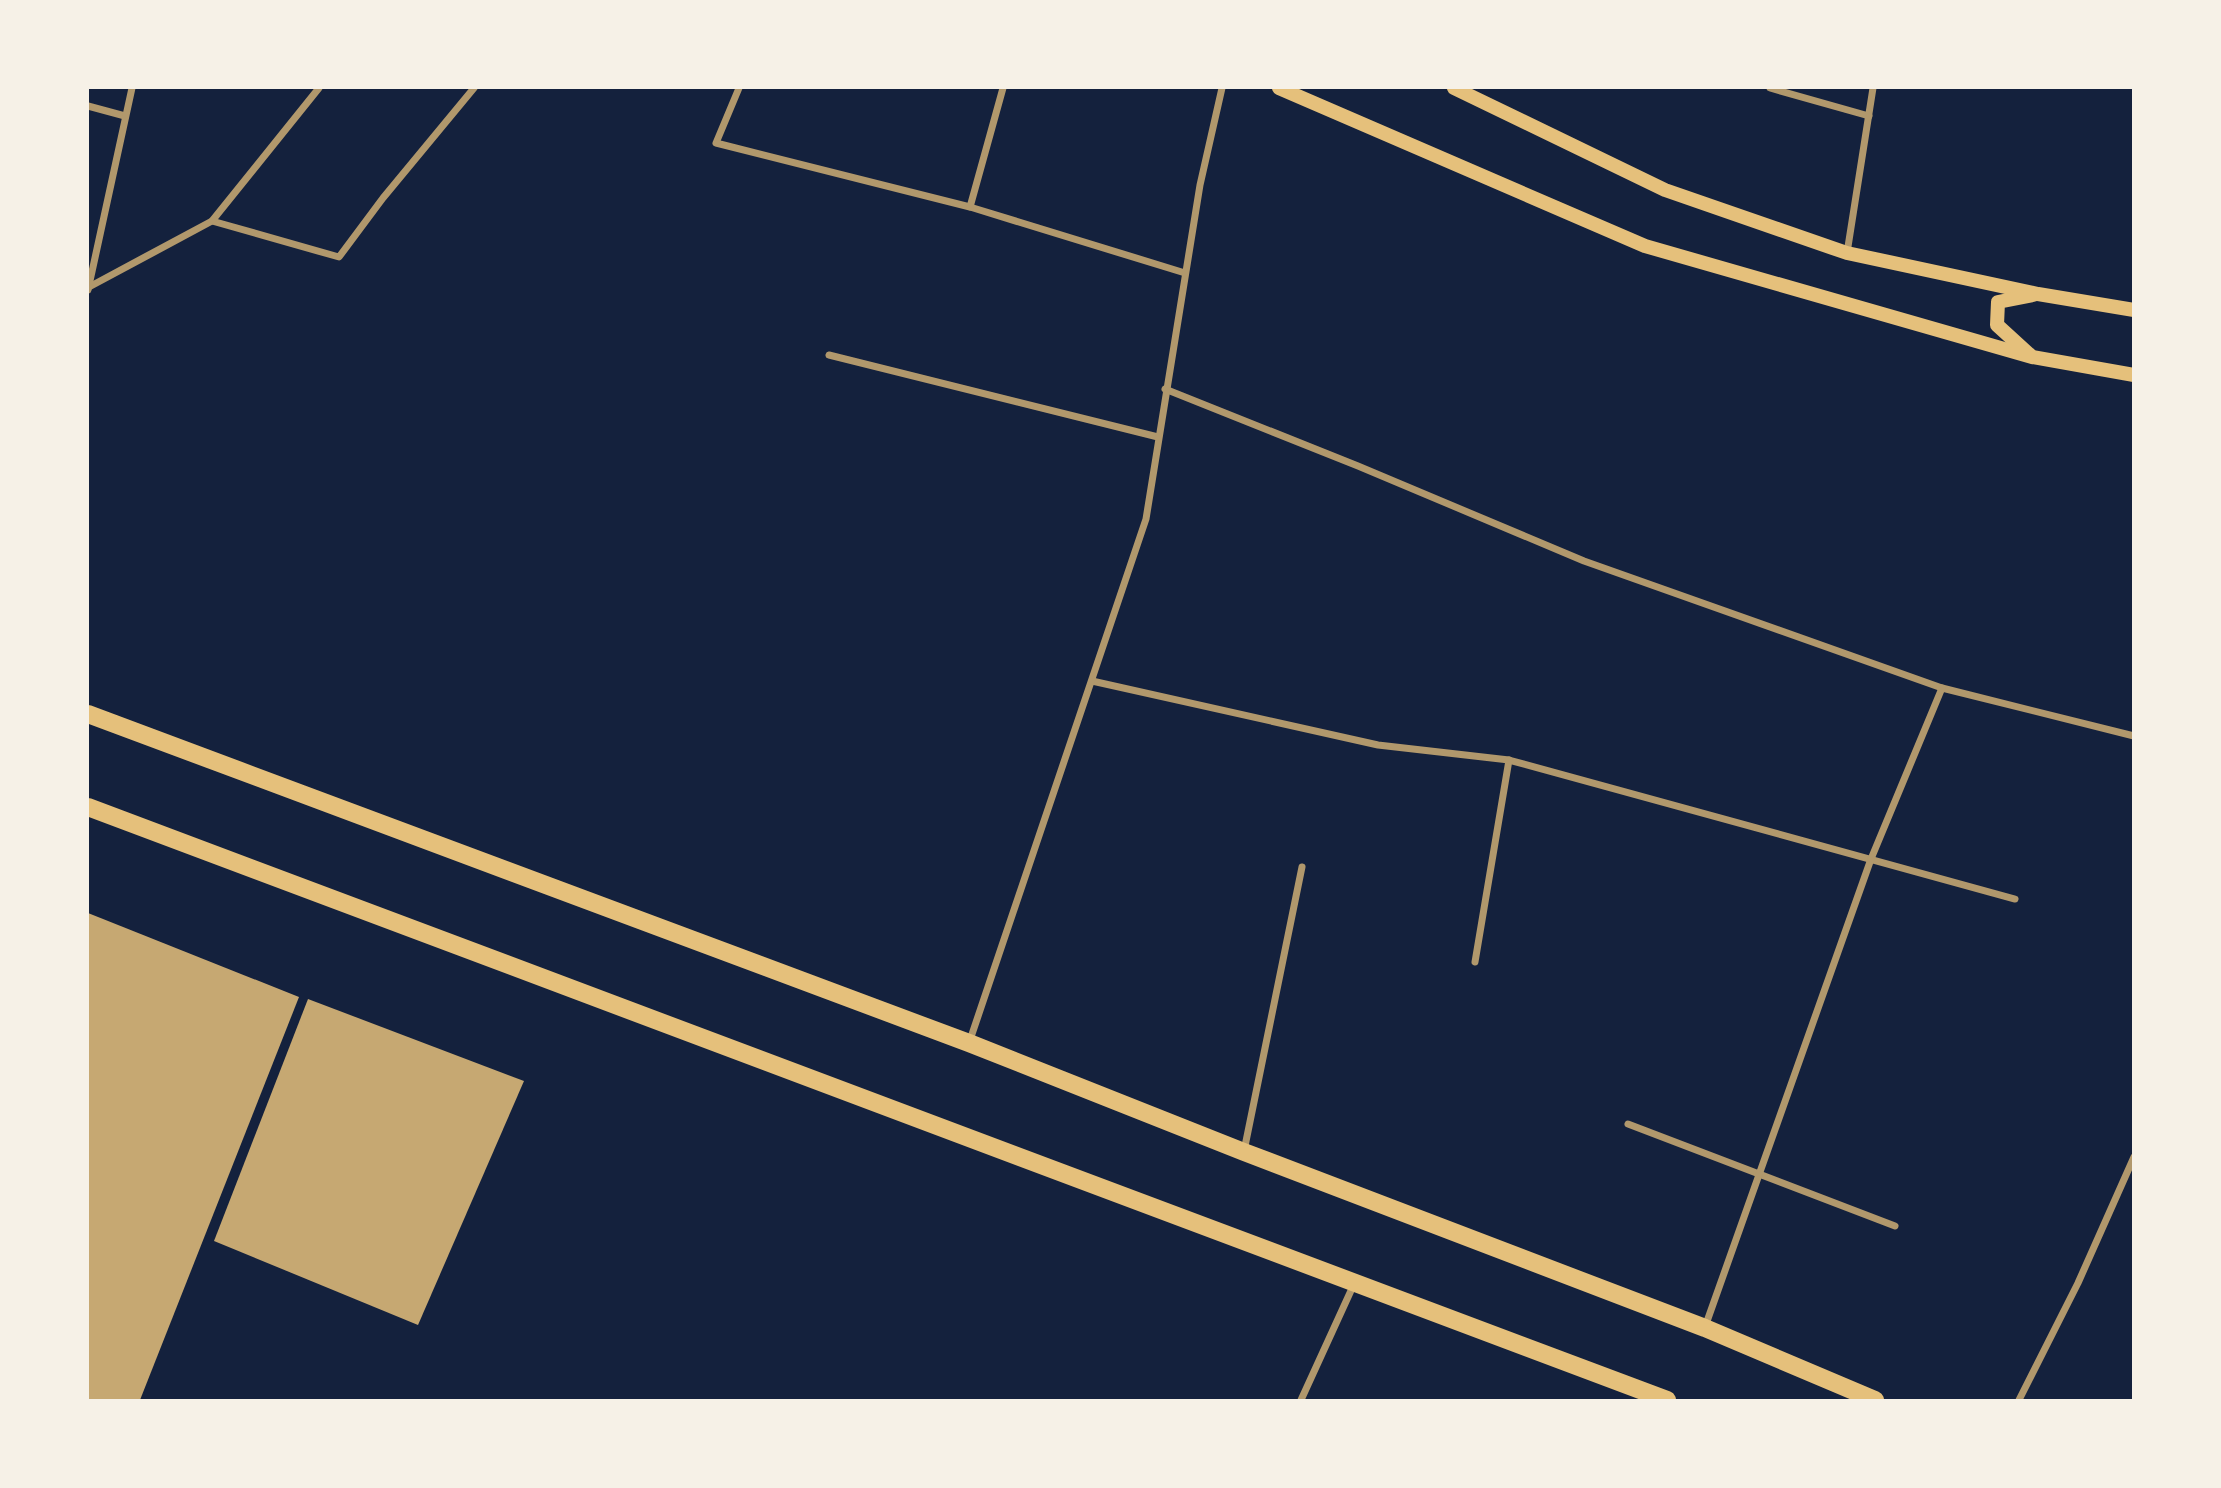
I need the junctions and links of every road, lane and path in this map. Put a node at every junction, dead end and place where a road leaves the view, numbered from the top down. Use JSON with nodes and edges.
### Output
{"nodes":[{"id":1,"x":132,"y":88,"type":"edge"},
{"id":2,"x":319,"y":88,"type":"edge"},
{"id":3,"x":474,"y":88,"type":"edge"},
{"id":4,"x":739,"y":88,"type":"edge"},
{"id":5,"x":1003,"y":88,"type":"edge"},
{"id":6,"x":1222,"y":88,"type":"edge"},
{"id":7,"x":1279,"y":88,"type":"edge"},
{"id":8,"x":1454,"y":88,"type":"edge"},
{"id":9,"x":1770,"y":88,"type":"edge"},
{"id":10,"x":1873,"y":88,"type":"edge"},
{"id":11,"x":88,"y":106,"type":"edge"},
{"id":12,"x":124,"y":116,"type":"junction"},
{"id":13,"x":1869,"y":116,"type":"junction"},
{"id":14,"x":970,"y":207,"type":"junction"},
{"id":15,"x":212,"y":221,"type":"junction"},
{"id":16,"x":1847,"y":253,"type":"junction"},
{"id":17,"x":1185,"y":273,"type":"junction"},
{"id":18,"x":88,"y":288,"type":"edge"},
{"id":19,"x":2038,"y":294,"type":"junction"},
{"id":20,"x":2133,"y":310,"type":"edge"},
{"id":21,"x":829,"y":355,"type":"dead end"},
{"id":22,"x":2032,"y":356,"type":"junction"},
{"id":23,"x":2133,"y":375,"type":"edge"},
{"id":24,"x":1165,"y":389,"type":"junction"},
{"id":25,"x":1158,"y":437,"type":"junction"},
{"id":26,"x":1091,"y":681,"type":"junction"},
{"id":27,"x":1942,"y":688,"type":"junction"},
{"id":28,"x":88,"y":714,"type":"edge"},
{"id":29,"x":2133,"y":736,"type":"edge"},
{"id":30,"x":1509,"y":760,"type":"junction"},
{"id":31,"x":88,"y":807,"type":"edge"},
{"id":32,"x":1871,"y":859,"type":"junction"},
{"id":33,"x":1303,"y":867,"type":"dead end"},
{"id":34,"x":2015,"y":899,"type":"dead end"},
{"id":35,"x":1475,"y":962,"type":"dead end"},
{"id":36,"x":969,"y":1043,"type":"junction"},
{"id":37,"x":1628,"y":1124,"type":"dead end"},
{"id":38,"x":1244,"y":1152,"type":"junction"},
{"id":39,"x":2133,"y":1157,"type":"edge"},
{"id":40,"x":1759,"y":1175,"type":"junction"},
{"id":41,"x":1895,"y":1226,"type":"dead end"},
{"id":42,"x":1354,"y":1284,"type":"junction"},
{"id":43,"x":1705,"y":1328,"type":"junction"},
{"id":44,"x":1657,"y":1399,"type":"edge"},
{"id":45,"x":1301,"y":1401,"type":"edge"},
{"id":46,"x":1875,"y":1401,"type":"edge"},
{"id":47,"x":2019,"y":1401,"type":"edge"}],
"edges":[{"from":1,"to":12,"type":"street"},
{"from":2,"to":15,"type":"street"},
{"from":3,"to":15,"type":"street"},
{"from":4,"to":14,"type":"street"},
{"from":5,"to":14,"type":"street"},
{"from":6,"to":17,"type":"street"},
{"from":7,"to":22,"type":"main road"},
{"from":8,"to":16,"type":"main road"},
{"from":9,"to":13,"type":"street"},
{"from":10,"to":13,"type":"street"},
{"from":11,"to":12,"type":"street"},
{"from":12,"to":18,"type":"street"},
{"from":13,"to":16,"type":"street"},
{"from":14,"to":17,"type":"street"},
{"from":15,"to":18,"type":"street"},
{"from":16,"to":19,"type":"main road"},
{"from":17,"to":24,"type":"street"},
{"from":19,"to":20,"type":"main road"},
{"from":19,"to":22,"type":"main road"},
{"from":21,"to":25,"type":"street"},
{"from":22,"to":23,"type":"main road"},
{"from":24,"to":25,"type":"street"},
{"from":24,"to":27,"type":"street"},
{"from":25,"to":26,"type":"street"},
{"from":26,"to":30,"type":"street"},
{"from":26,"to":36,"type":"street"},
{"from":27,"to":29,"type":"street"},
{"from":27,"to":32,"type":"street"},
{"from":28,"to":36,"type":"main road"},
{"from":30,"to":32,"type":"street"},
{"from":30,"to":35,"type":"street"},
{"from":31,"to":42,"type":"main road"},
{"from":32,"to":34,"type":"street"},
{"from":32,"to":40,"type":"street"},
{"from":33,"to":38,"type":"street"},
{"from":36,"to":38,"type":"main road"},
{"from":37,"to":40,"type":"street"},
{"from":38,"to":43,"type":"main road"},
{"from":39,"to":47,"type":"street"},
{"from":40,"to":41,"type":"street"},
{"from":40,"to":43,"type":"street"},
{"from":42,"to":44,"type":"main road"},
{"from":42,"to":45,"type":"street"},
{"from":43,"to":46,"type":"main road"}]}
